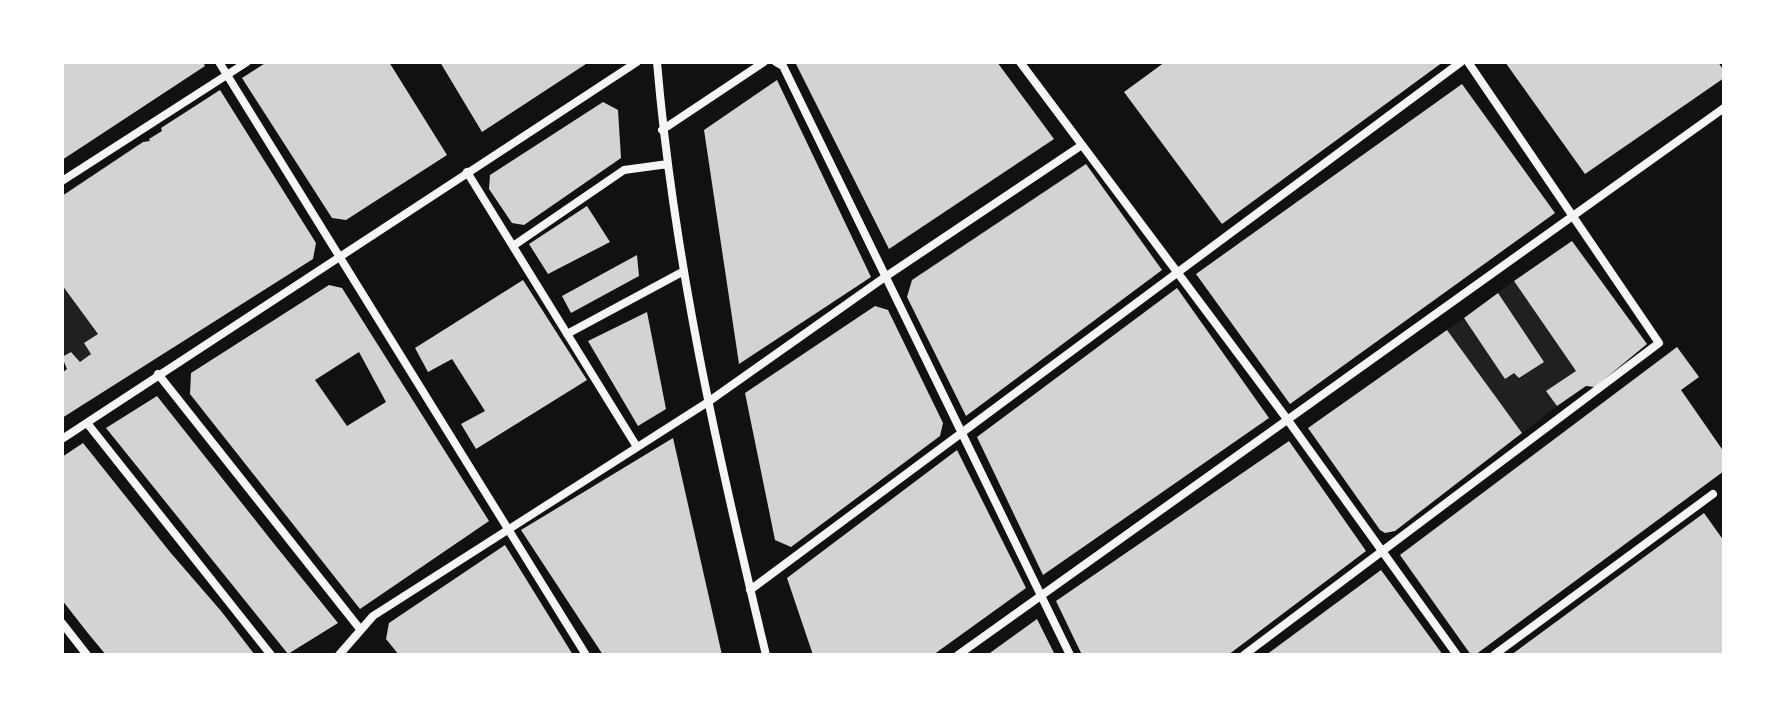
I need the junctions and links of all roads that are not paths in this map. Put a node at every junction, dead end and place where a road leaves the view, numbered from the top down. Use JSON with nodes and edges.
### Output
{"nodes":[{"id":1,"x":219,"y":62,"type":"edge"},
{"id":2,"x":247,"y":62,"type":"edge"},
{"id":3,"x":637,"y":62,"type":"edge"},
{"id":4,"x":657,"y":62,"type":"edge"},
{"id":5,"x":764,"y":62,"type":"edge"},
{"id":6,"x":776,"y":62,"type":"edge"},
{"id":7,"x":1020,"y":62,"type":"edge"},
{"id":8,"x":1461,"y":62,"type":"edge"},
{"id":9,"x":1468,"y":62,"type":"edge"},
{"id":10,"x":227,"y":75,"type":"junction"},
{"id":11,"x":1724,"y":108,"type":"edge"},
{"id":12,"x":662,"y":130,"type":"junction"},
{"id":13,"x":1082,"y":145,"type":"junction"},
{"id":14,"x":668,"y":164,"type":"junction"},
{"id":15,"x":467,"y":172,"type":"junction"},
{"id":16,"x":62,"y":181,"type":"edge"},
{"id":17,"x":1574,"y":216,"type":"junction"},
{"id":18,"x":513,"y":246,"type":"junction"},
{"id":19,"x":339,"y":256,"type":"junction"},
{"id":20,"x":684,"y":271,"type":"junction"},
{"id":21,"x":1178,"y":273,"type":"junction"},
{"id":22,"x":885,"y":277,"type":"junction"},
{"id":23,"x":567,"y":334,"type":"junction"},
{"id":24,"x":158,"y":374,"type":"junction"},
{"id":25,"x":708,"y":402,"type":"junction"},
{"id":26,"x":1287,"y":419,"type":"junction"},
{"id":27,"x":87,"y":423,"type":"junction"},
{"id":28,"x":961,"y":435,"type":"junction"},
{"id":29,"x":62,"y":439,"type":"edge"},
{"id":30,"x":637,"y":447,"type":"junction"},
{"id":31,"x":1713,"y":494,"type":"dead end"},
{"id":32,"x":507,"y":530,"type":"junction"},
{"id":33,"x":1383,"y":552,"type":"junction"},
{"id":34,"x":750,"y":590,"type":"junction"},
{"id":35,"x":1041,"y":598,"type":"junction"},
{"id":36,"x":62,"y":623,"type":"edge"},
{"id":37,"x":360,"y":629,"type":"junction"},
{"id":38,"x":87,"y":655,"type":"edge"},
{"id":39,"x":271,"y":655,"type":"edge"},
{"id":40,"x":339,"y":655,"type":"edge"},
{"id":41,"x":586,"y":655,"type":"edge"},
{"id":42,"x":766,"y":655,"type":"edge"},
{"id":43,"x":958,"y":655,"type":"edge"},
{"id":44,"x":1070,"y":655,"type":"edge"},
{"id":45,"x":1244,"y":655,"type":"edge"},
{"id":46,"x":1457,"y":655,"type":"edge"},
{"id":47,"x":1494,"y":655,"type":"edge"}],
"edges":[{"from":1,"to":10,"type":"street"},
{"from":2,"to":10,"type":"street"},
{"from":3,"to":15,"type":"street"},
{"from":4,"to":12,"type":"street"},
{"from":5,"to":12,"type":"street"},
{"from":6,"to":22,"type":"street"},
{"from":7,"to":13,"type":"street"},
{"from":8,"to":21,"type":"street"},
{"from":9,"to":17,"type":"street"},
{"from":10,"to":16,"type":"street"},
{"from":10,"to":19,"type":"street"},
{"from":11,"to":17,"type":"street"},
{"from":12,"to":14,"type":"street"},
{"from":13,"to":21,"type":"street"},
{"from":13,"to":22,"type":"street"},
{"from":14,"to":18,"type":"street"},
{"from":14,"to":20,"type":"street"},
{"from":15,"to":18,"type":"street"},
{"from":15,"to":19,"type":"street"},
{"from":17,"to":26,"type":"street"},
{"from":17,"to":33,"type":"street"},
{"from":18,"to":23,"type":"street"},
{"from":19,"to":24,"type":"street"},
{"from":19,"to":32,"type":"street"},
{"from":20,"to":23,"type":"street"},
{"from":20,"to":25,"type":"street"},
{"from":21,"to":26,"type":"street"},
{"from":21,"to":28,"type":"street"},
{"from":22,"to":25,"type":"street"},
{"from":22,"to":28,"type":"street"},
{"from":23,"to":30,"type":"street"},
{"from":24,"to":27,"type":"street"},
{"from":24,"to":37,"type":"street"},
{"from":25,"to":30,"type":"street"},
{"from":25,"to":34,"type":"street"},
{"from":26,"to":33,"type":"street"},
{"from":26,"to":35,"type":"street"},
{"from":27,"to":29,"type":"street"},
{"from":27,"to":39,"type":"street"},
{"from":28,"to":34,"type":"street"},
{"from":28,"to":35,"type":"street"},
{"from":30,"to":32,"type":"street"},
{"from":31,"to":47,"type":"street"},
{"from":32,"to":37,"type":"street"},
{"from":32,"to":41,"type":"street"},
{"from":33,"to":45,"type":"street"},
{"from":33,"to":46,"type":"street"},
{"from":34,"to":42,"type":"street"},
{"from":35,"to":43,"type":"street"},
{"from":35,"to":44,"type":"street"},
{"from":36,"to":38,"type":"street"},
{"from":37,"to":40,"type":"street"}]}
